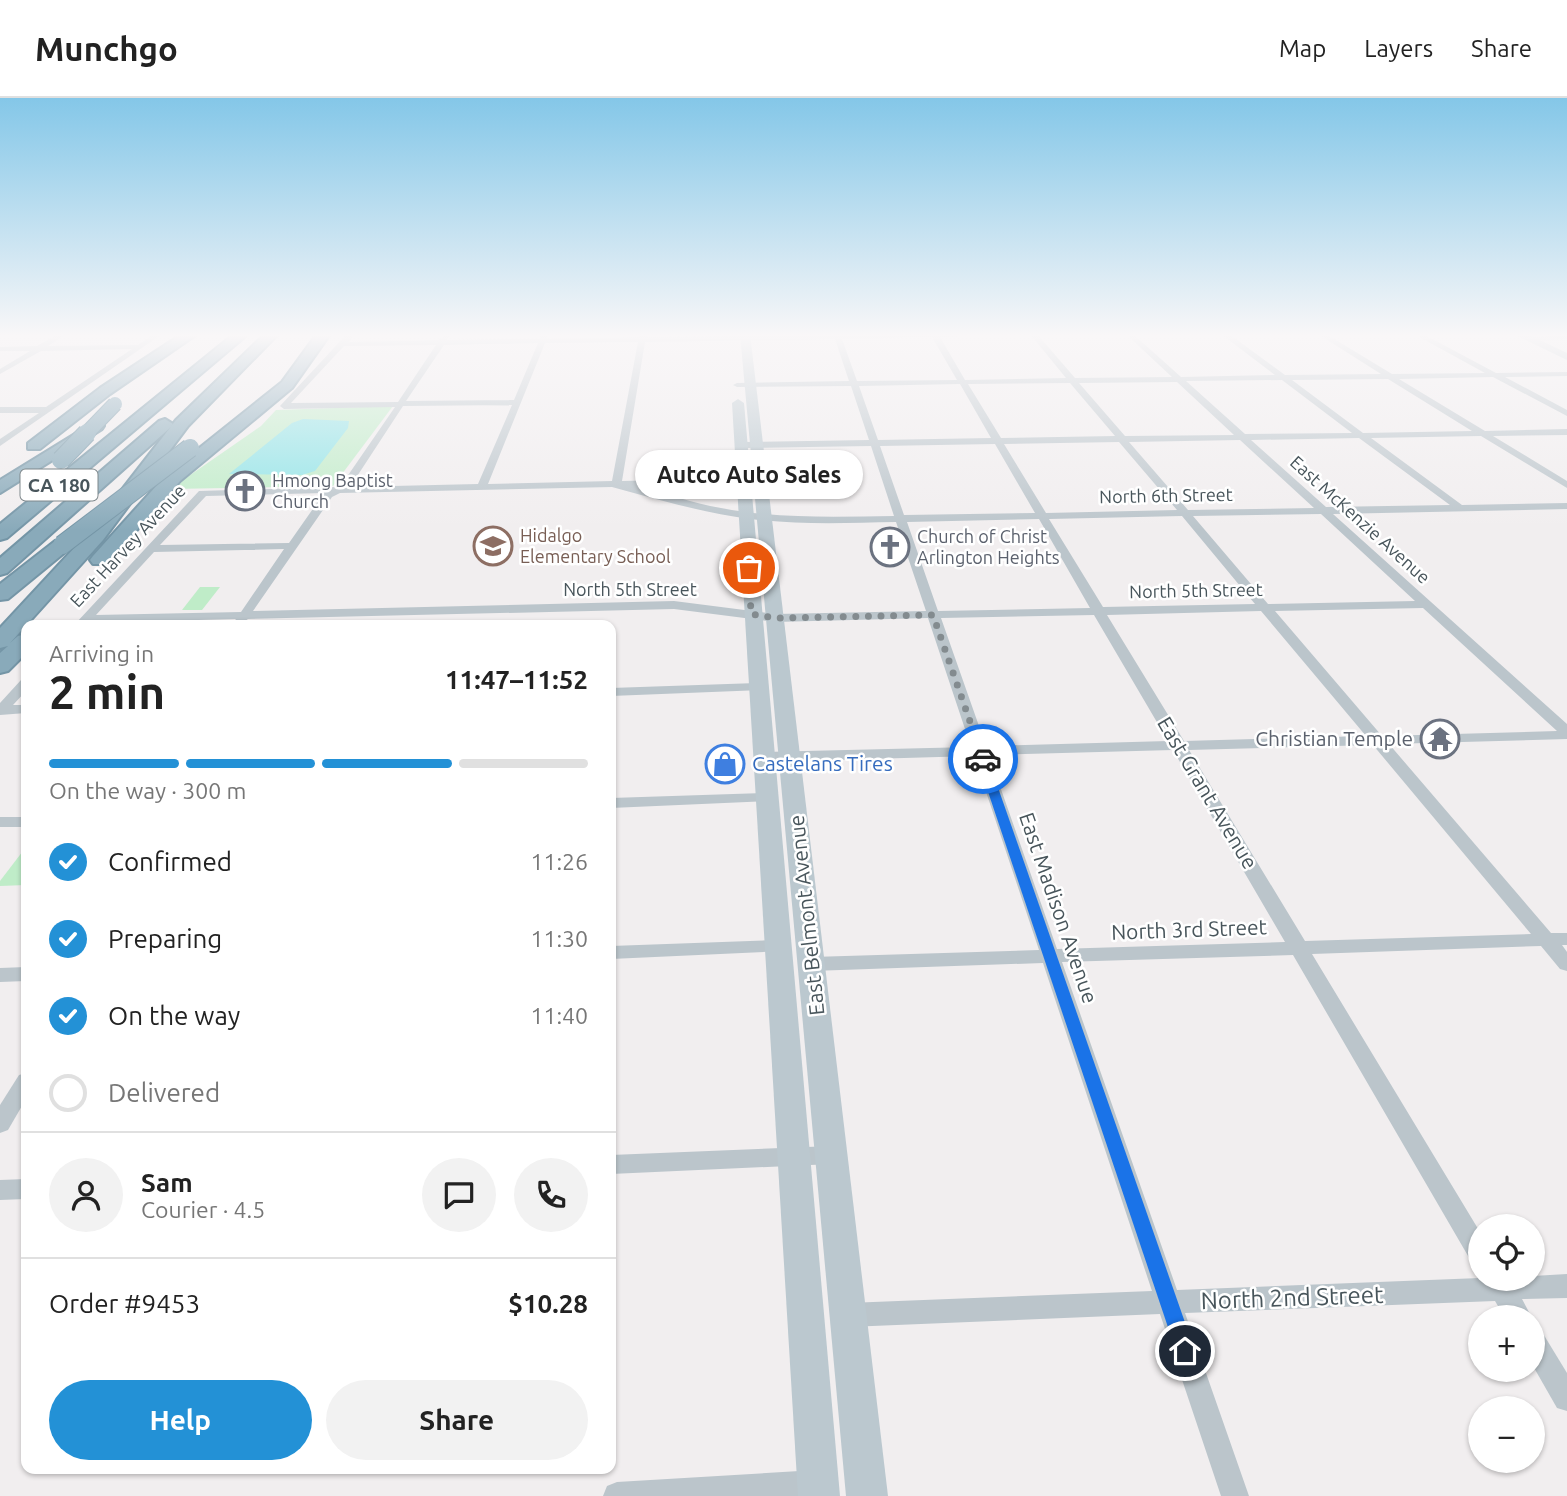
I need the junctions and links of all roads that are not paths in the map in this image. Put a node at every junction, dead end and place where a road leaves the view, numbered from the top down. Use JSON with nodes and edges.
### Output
{"nodes":[{"id":1,"x":63,"y":399,"type":"edge"},
{"id":2,"x":93,"y":399,"type":"edge"},
{"id":3,"x":120,"y":399,"type":"edge"},
{"id":4,"x":141,"y":399,"type":"edge"},
{"id":5,"x":163,"y":399,"type":"edge"},
{"id":6,"x":197,"y":399,"type":"edge"},
{"id":7,"x":206,"y":399,"type":"edge"},
{"id":8,"x":251,"y":399,"type":"edge"},
{"id":9,"x":270,"y":399,"type":"edge"},
{"id":10,"x":291,"y":399,"type":"edge"},
{"id":11,"x":404,"y":399,"type":"edge"},
{"id":12,"x":517,"y":399,"type":"edge"},
{"id":13,"x":631,"y":399,"type":"edge"},
{"id":14,"x":743,"y":399,"type":"edge"},
{"id":15,"x":860,"y":399,"type":"edge"},
{"id":16,"x":973,"y":399,"type":"edge"},
{"id":17,"x":1087,"y":399,"type":"edge"},
{"id":18,"x":1201,"y":399,"type":"edge"},
{"id":19,"x":1312,"y":399,"type":"edge"},
{"id":20,"x":1428,"y":399,"type":"edge"},
{"id":21,"x":1541,"y":399,"type":"edge"},
{"id":22,"x":516,"y":402,"type":"junction"},
{"id":23,"x":401,"y":404,"type":"junction"},
{"id":24,"x":47,"y":410,"type":"junction"},
{"id":25,"x":0,"y":411,"type":"edge"},
{"id":26,"x":1567,"y":413,"type":"edge"},
{"id":27,"x":1567,"y":432,"type":"edge"},
{"id":28,"x":1484,"y":434,"type":"junction"},
{"id":29,"x":1360,"y":435,"type":"junction"},
{"id":30,"x":1243,"y":438,"type":"junction"},
{"id":31,"x":1122,"y":440,"type":"junction"},
{"id":32,"x":998,"y":441,"type":"junction"},
{"id":33,"x":874,"y":442,"type":"junction"},
{"id":34,"x":0,"y":443,"type":"edge"},
{"id":35,"x":749,"y":445,"type":"junction"},
{"id":36,"x":55,"y":466,"type":"junction"},
{"id":37,"x":0,"y":472,"type":"edge"},
{"id":38,"x":744,"y":481,"type":"junction"},
{"id":39,"x":616,"y":485,"type":"junction"},
{"id":40,"x":1567,"y":485,"type":"edge"},
{"id":41,"x":482,"y":487,"type":"junction"},
{"id":42,"x":0,"y":488,"type":"edge"},
{"id":43,"x":337,"y":490,"type":"junction"},
{"id":44,"x":1567,"y":506,"type":"edge"},
{"id":45,"x":1460,"y":508,"type":"junction"},
{"id":46,"x":1324,"y":511,"type":"junction"},
{"id":47,"x":0,"y":513,"type":"edge"},
{"id":48,"x":1185,"y":513,"type":"junction"},
{"id":49,"x":746,"y":515,"type":"junction"},
{"id":50,"x":1042,"y":515,"type":"junction"},
{"id":51,"x":900,"y":517,"type":"junction"},
{"id":52,"x":765,"y":519,"type":"junction"},
{"id":53,"x":0,"y":520,"type":"edge"},
{"id":54,"x":0,"y":534,"type":"edge"},
{"id":55,"x":291,"y":546,"type":"junction"},
{"id":56,"x":151,"y":549,"type":"junction"},
{"id":57,"x":0,"y":569,"type":"edge"},
{"id":58,"x":64,"y":572,"type":"junction"},
{"id":59,"x":89,"y":572,"type":"dead end"},
{"id":60,"x":1,"y":593,"type":"edge"},
{"id":61,"x":1426,"y":604,"type":"junction"},
{"id":62,"x":1264,"y":607,"type":"junction"},
{"id":63,"x":505,"y":609,"type":"junction"},
{"id":64,"x":1099,"y":611,"type":"junction"},
{"id":65,"x":933,"y":615,"type":"junction"},
{"id":66,"x":763,"y":616,"type":"junction"},
{"id":67,"x":85,"y":620,"type":"edge"},
{"id":68,"x":240,"y":620,"type":"edge"},
{"id":69,"x":502,"y":620,"type":"edge"},
{"id":70,"x":0,"y":634,"type":"edge"},
{"id":71,"x":0,"y":641,"type":"edge"},
{"id":72,"x":21,"y":646,"type":"edge"},
{"id":73,"x":0,"y":666,"type":"edge"},
{"id":74,"x":757,"y":687,"type":"junction"},
{"id":75,"x":21,"y":688,"type":"edge"},
{"id":76,"x":616,"y":692,"type":"edge"},
{"id":77,"x":21,"y":709,"type":"edge"},
{"id":78,"x":1,"y":710,"type":"edge"},
{"id":79,"x":1567,"y":733,"type":"edge"},
{"id":80,"x":1377,"y":740,"type":"junction"},
{"id":81,"x":1179,"y":746,"type":"junction"},
{"id":82,"x":980,"y":751,"type":"junction"},
{"id":83,"x":777,"y":756,"type":"junction"},
{"id":84,"x":766,"y":798,"type":"junction"},
{"id":85,"x":616,"y":803,"type":"edge"},
{"id":86,"x":0,"y":822,"type":"edge"},
{"id":87,"x":21,"y":822,"type":"edge"},
{"id":88,"x":803,"y":883,"type":"junction"},
{"id":89,"x":1546,"y":939,"type":"junction"},
{"id":90,"x":1567,"y":939,"type":"edge"},
{"id":91,"x":777,"y":946,"type":"junction"},
{"id":92,"x":1300,"y":948,"type":"junction"},
{"id":93,"x":616,"y":953,"type":"edge"},
{"id":94,"x":1051,"y":958,"type":"junction"},
{"id":95,"x":812,"y":964,"type":"junction"},
{"id":96,"x":1567,"y":964,"type":"edge"},
{"id":97,"x":21,"y":974,"type":"edge"},
{"id":98,"x":0,"y":975,"type":"edge"},
{"id":99,"x":21,"y":1089,"type":"edge"},
{"id":100,"x":0,"y":1124,"type":"edge"},
{"id":101,"x":832,"y":1155,"type":"junction"},
{"id":102,"x":794,"y":1156,"type":"junction"},
{"id":103,"x":616,"y":1165,"type":"edge"},
{"id":104,"x":21,"y":1189,"type":"edge"},
{"id":105,"x":0,"y":1190,"type":"edge"},
{"id":106,"x":1468,"y":1232,"type":"edge"},
{"id":107,"x":1545,"y":1285,"type":"edge"},
{"id":108,"x":1468,"y":1286,"type":"edge"},
{"id":109,"x":1567,"y":1286,"type":"edge"},
{"id":110,"x":1169,"y":1303,"type":"junction"},
{"id":111,"x":848,"y":1315,"type":"junction"},
{"id":112,"x":1545,"y":1361,"type":"edge"},
{"id":113,"x":1567,"y":1398,"type":"edge"},
{"id":114,"x":819,"y":1490,"type":"edge"},
{"id":115,"x":617,"y":1496,"type":"edge"},
{"id":116,"x":867,"y":1496,"type":"edge"},
{"id":117,"x":1235,"y":1496,"type":"edge"}],
"edges":[{"from":1,"to":24,"type":"street"},
{"from":2,"to":37,"type":"highway"},
{"from":3,"to":36,"type":"highway","bridge":true},
{"from":4,"to":42,"type":"highway"},
{"from":5,"to":54,"type":"highway","number":"CA 180"},
{"from":6,"to":57,"type":"highway","number":"CA 180"},
{"from":7,"to":58,"type":"highway"},
{"from":8,"to":60,"type":"highway","bridge":true},
{"from":9,"to":59,"type":"highway"},
{"from":10,"to":23,"type":"street"},
{"from":11,"to":23,"type":"street"},
{"from":12,"to":22,"type":"street"},
{"from":13,"to":39,"type":"street"},
{"from":14,"to":35,"type":"main road","name":"East Belmont Avenue"},
{"from":15,"to":33,"type":"street","name":"East Madison Avenue"},
{"from":16,"to":32,"type":"street","name":"East Grant Avenue"},
{"from":17,"to":31,"type":"street"},
{"from":18,"to":30,"type":"street","name":"East McKenzie Avenue"},
{"from":19,"to":29,"type":"street"},
{"from":20,"to":28,"type":"street"},
{"from":21,"to":26,"type":"street"},
{"from":22,"to":23,"type":"street"},
{"from":22,"to":41,"type":"street"},
{"from":23,"to":43,"type":"street"},
{"from":24,"to":25,"type":"street"},
{"from":24,"to":34,"type":"street"},
{"from":27,"to":28,"type":"street"},
{"from":28,"to":29,"type":"street"},
{"from":28,"to":40,"type":"street"},
{"from":29,"to":30,"type":"street"},
{"from":29,"to":45,"type":"street"},
{"from":30,"to":31,"type":"street"},
{"from":30,"to":46,"type":"street","name":"East McKenzie Avenue"},
{"from":31,"to":32,"type":"street"},
{"from":31,"to":48,"type":"street"},
{"from":32,"to":33,"type":"street"},
{"from":32,"to":50,"type":"street","name":"East Grant Avenue"},
{"from":33,"to":35,"type":"street"},
{"from":33,"to":51,"type":"street","name":"East Madison Avenue"},
{"from":35,"to":38,"type":"main road","name":"East Belmont Avenue"},
{"from":35,"to":52,"type":"main road","name":"East Belmont Avenue"},
{"from":36,"to":47,"type":"highway"},
{"from":36,"to":53,"type":"highway"},
{"from":38,"to":39,"type":"street"},
{"from":38,"to":49,"type":"main road","name":"East Belmont Avenue"},
{"from":39,"to":41,"type":"street"},
{"from":39,"to":49,"type":"street","name":"North 6th Street"},
{"from":41,"to":43,"type":"street"},
{"from":43,"to":55,"type":"street"},
{"from":43,"to":56,"type":"street","name":"East Harvey Avenue"},
{"from":44,"to":45,"type":"street","name":"North 6th Street"},
{"from":45,"to":46,"type":"street","name":"North 6th Street"},
{"from":46,"to":48,"type":"street","name":"North 6th Street"},
{"from":46,"to":61,"type":"street","name":"East McKenzie Avenue"},
{"from":48,"to":50,"type":"street","name":"North 6th Street"},
{"from":48,"to":62,"type":"street"},
{"from":49,"to":52,"type":"street","name":"North 6th Street"},
{"from":49,"to":66,"type":"main road","name":"East Belmont Avenue"},
{"from":50,"to":51,"type":"street","name":"North 6th Street"},
{"from":50,"to":64,"type":"street","name":"East Grant Avenue"},
{"from":51,"to":52,"type":"street","name":"North 6th Street"},
{"from":51,"to":65,"type":"street","name":"East Madison Avenue"},
{"from":52,"to":66,"type":"main road","name":"East Belmont Avenue"},
{"from":55,"to":56,"type":"street"},
{"from":55,"to":68,"type":"street"},
{"from":56,"to":67,"type":"street","name":"East Harvey Avenue"},
{"from":58,"to":70,"type":"highway"},
{"from":58,"to":71,"type":"highway"},
{"from":61,"to":62,"type":"street","name":"North 5th Street"},
{"from":61,"to":79,"type":"street","name":"East McKenzie Avenue"},
{"from":62,"to":64,"type":"street","name":"North 5th Street"},
{"from":62,"to":80,"type":"street"},
{"from":63,"to":66,"type":"street","name":"North 5th Street"},
{"from":63,"to":68,"type":"street","name":"North 5th Street"},
{"from":63,"to":69,"type":"street"},
{"from":64,"to":65,"type":"street","name":"North 5th Street"},
{"from":64,"to":81,"type":"street","name":"East Grant Avenue"},
{"from":65,"to":66,"type":"street","name":"North 5th Street"},
{"from":65,"to":82,"type":"street","name":"East Madison Avenue"},
{"from":66,"to":74,"type":"main road","name":"East Belmont Avenue"},
{"from":66,"to":83,"type":"main road","name":"East Belmont Avenue"},
{"from":72,"to":73,"type":"highway"},
{"from":74,"to":76,"type":"street"},
{"from":74,"to":83,"type":"main road","name":"East Belmont Avenue"},
{"from":75,"to":78,"type":"street"},
{"from":77,"to":78,"type":"street"},
{"from":79,"to":80,"type":"street"},
{"from":80,"to":81,"type":"street"},
{"from":80,"to":89,"type":"street"},
{"from":81,"to":82,"type":"street"},
{"from":81,"to":92,"type":"street","name":"East Grant Avenue"},
{"from":82,"to":83,"type":"street"},
{"from":82,"to":94,"type":"street","name":"East Madison Avenue"},
{"from":83,"to":84,"type":"main road","name":"East Belmont Avenue"},
{"from":83,"to":88,"type":"main road","name":"East Belmont Avenue"},
{"from":84,"to":85,"type":"street"},
{"from":84,"to":88,"type":"main road"},
{"from":84,"to":91,"type":"main road","name":"East Belmont Avenue"},
{"from":86,"to":87,"type":"street"},
{"from":88,"to":95,"type":"main road","name":"East Belmont Avenue"},
{"from":89,"to":90,"type":"street","name":"North 3rd Street"},
{"from":89,"to":92,"type":"street","name":"North 3rd Street"},
{"from":89,"to":96,"type":"street"},
{"from":91,"to":93,"type":"street"},
{"from":91,"to":102,"type":"main road","name":"East Belmont Avenue"},
{"from":92,"to":94,"type":"street","name":"North 3rd Street"},
{"from":92,"to":106,"type":"street","name":"East Grant Avenue"},
{"from":94,"to":95,"type":"street","name":"North 3rd Street"},
{"from":94,"to":110,"type":"street","name":"East Madison Avenue"},
{"from":95,"to":101,"type":"main road","name":"East Belmont Avenue"},
{"from":97,"to":98,"type":"street"},
{"from":99,"to":100,"type":"street"},
{"from":101,"to":102,"type":"street"},
{"from":101,"to":111,"type":"main road","name":"East Belmont Avenue"},
{"from":102,"to":103,"type":"street"},
{"from":102,"to":114,"type":"main road","name":"East Belmont Avenue"},
{"from":104,"to":105,"type":"street"},
{"from":107,"to":109,"type":"street","name":"North 2nd Street"},
{"from":108,"to":110,"type":"street","name":"North 2nd Street"},
{"from":110,"to":111,"type":"street","name":"North 2nd Street"},
{"from":110,"to":117,"type":"street","name":"East Madison Avenue"},
{"from":111,"to":116,"type":"main road","name":"East Belmont Avenue"},
{"from":112,"to":113,"type":"street"},
{"from":114,"to":115,"type":"street"}]}
